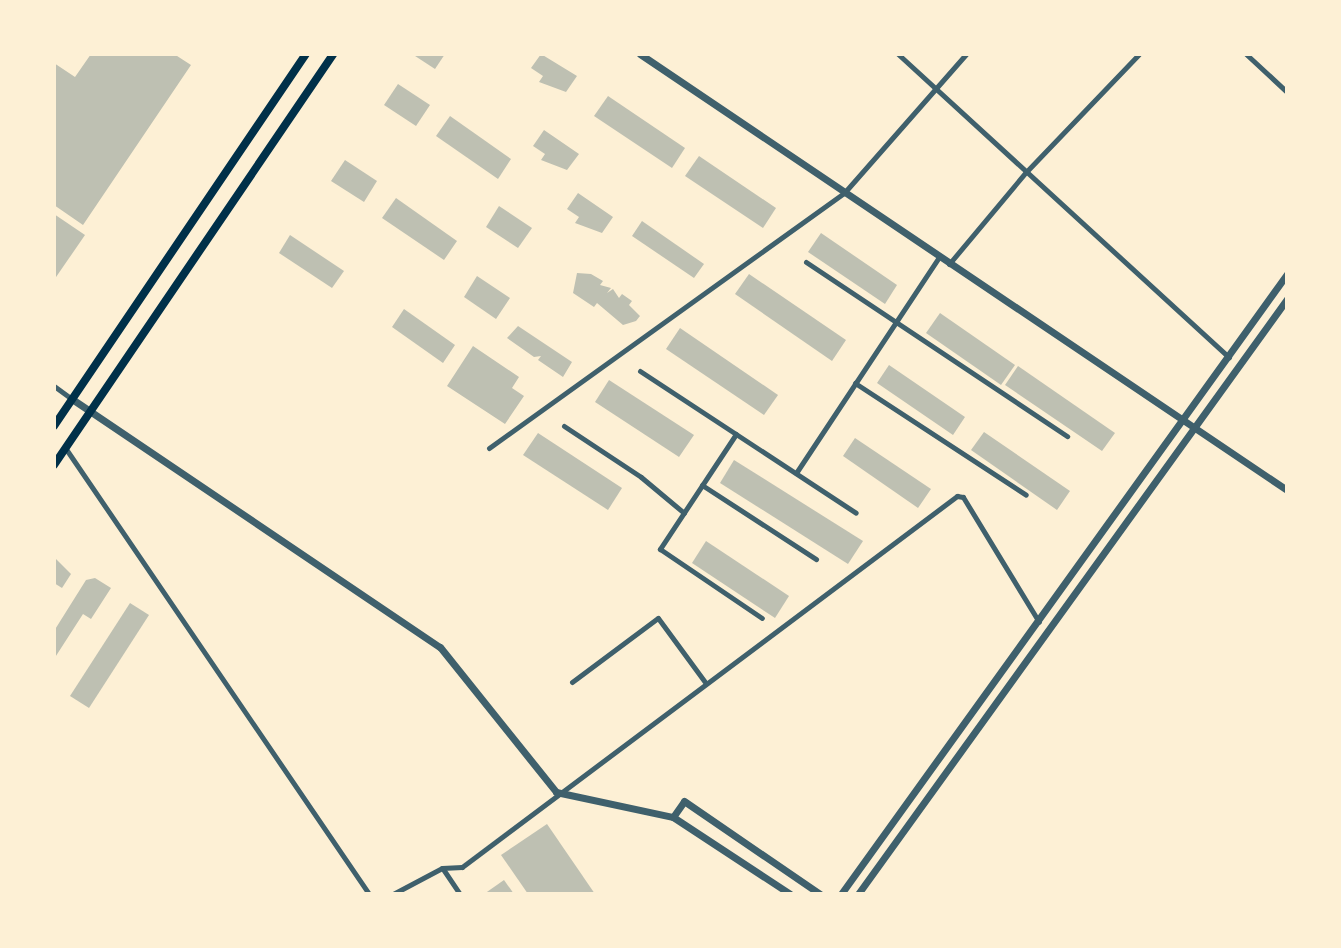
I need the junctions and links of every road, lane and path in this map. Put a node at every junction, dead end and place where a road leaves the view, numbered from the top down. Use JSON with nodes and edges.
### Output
{"nodes":[{"id":1,"x":306,"y":54,"type":"edge"},
{"id":2,"x":333,"y":54,"type":"edge"},
{"id":3,"x":640,"y":54,"type":"edge"},
{"id":4,"x":898,"y":54,"type":"edge"},
{"id":5,"x":966,"y":54,"type":"edge"},
{"id":6,"x":1139,"y":54,"type":"edge"},
{"id":7,"x":1246,"y":54,"type":"edge"},
{"id":8,"x":935,"y":88,"type":"junction"},
{"id":9,"x":1287,"y":92,"type":"edge"},
{"id":10,"x":1026,"y":172,"type":"junction"},
{"id":11,"x":844,"y":193,"type":"junction"},
{"id":12,"x":939,"y":257,"type":"junction"},
{"id":13,"x":806,"y":262,"type":"dead end"},
{"id":14,"x":949,"y":264,"type":"junction"},
{"id":15,"x":1287,"y":274,"type":"edge"},
{"id":16,"x":1287,"y":299,"type":"edge"},
{"id":17,"x":896,"y":321,"type":"junction"},
{"id":18,"x":1229,"y":357,"type":"junction"},
{"id":19,"x":640,"y":371,"type":"dead end"},
{"id":20,"x":855,"y":383,"type":"junction"},
{"id":21,"x":54,"y":386,"type":"edge"},
{"id":22,"x":72,"y":399,"type":"junction"},
{"id":23,"x":90,"y":411,"type":"junction"},
{"id":24,"x":1184,"y":420,"type":"junction"},
{"id":25,"x":54,"y":426,"type":"edge"},
{"id":26,"x":564,"y":426,"type":"dead end"},
{"id":27,"x":1196,"y":427,"type":"junction"},
{"id":28,"x":736,"y":434,"type":"junction"},
{"id":29,"x":1067,"y":436,"type":"dead end"},
{"id":30,"x":65,"y":448,"type":"junction"},
{"id":31,"x":489,"y":448,"type":"dead end"},
{"id":32,"x":54,"y":465,"type":"edge"},
{"id":33,"x":796,"y":473,"type":"junction"},
{"id":34,"x":702,"y":485,"type":"junction"},
{"id":35,"x":1287,"y":490,"type":"edge"},
{"id":36,"x":1026,"y":495,"type":"dead end"},
{"id":37,"x":684,"y":513,"type":"junction"},
{"id":38,"x":856,"y":513,"type":"dead end"},
{"id":39,"x":816,"y":559,"type":"dead end"},
{"id":40,"x":762,"y":618,"type":"dead end"},
{"id":41,"x":1039,"y":623,"type":"junction"},
{"id":42,"x":572,"y":682,"type":"dead end"},
{"id":43,"x":705,"y":682,"type":"junction"},
{"id":44,"x":556,"y":792,"type":"junction"},
{"id":45,"x":673,"y":817,"type":"junction"},
{"id":46,"x":442,"y":868,"type":"junction"},
{"id":47,"x":369,"y":894,"type":"edge"},
{"id":48,"x":393,"y":894,"type":"edge"},
{"id":49,"x":460,"y":894,"type":"edge"},
{"id":50,"x":790,"y":894,"type":"edge"},
{"id":51,"x":820,"y":894,"type":"edge"},
{"id":52,"x":841,"y":894,"type":"edge"},
{"id":53,"x":858,"y":894,"type":"edge"}],
"edges":[{"from":1,"to":22,"type":"main road"},
{"from":2,"to":23,"type":"main road"},
{"from":3,"to":11,"type":"street"},
{"from":4,"to":8,"type":"street"},
{"from":5,"to":8,"type":"street"},
{"from":6,"to":10,"type":"street"},
{"from":7,"to":9,"type":"street"},
{"from":8,"to":10,"type":"street"},
{"from":8,"to":11,"type":"street"},
{"from":10,"to":14,"type":"street"},
{"from":10,"to":18,"type":"street"},
{"from":11,"to":12,"type":"street"},
{"from":11,"to":31,"type":"street"},
{"from":12,"to":14,"type":"street"},
{"from":12,"to":17,"type":"street"},
{"from":13,"to":17,"type":"street"},
{"from":14,"to":24,"type":"street"},
{"from":15,"to":18,"type":"street"},
{"from":16,"to":27,"type":"street"},
{"from":17,"to":20,"type":"street"},
{"from":17,"to":29,"type":"street"},
{"from":18,"to":24,"type":"street"},
{"from":19,"to":28,"type":"street"},
{"from":20,"to":33,"type":"street"},
{"from":20,"to":36,"type":"street"},
{"from":21,"to":22,"type":"street"},
{"from":22,"to":23,"type":"street"},
{"from":22,"to":25,"type":"main road"},
{"from":23,"to":30,"type":"main road"},
{"from":23,"to":44,"type":"street"},
{"from":24,"to":27,"type":"street"},
{"from":24,"to":41,"type":"street"},
{"from":26,"to":37,"type":"street"},
{"from":27,"to":35,"type":"street"},
{"from":27,"to":53,"type":"street"},
{"from":28,"to":33,"type":"street"},
{"from":28,"to":34,"type":"street"},
{"from":30,"to":32,"type":"main road"},
{"from":30,"to":47,"type":"street"},
{"from":33,"to":38,"type":"street"},
{"from":34,"to":37,"type":"street"},
{"from":34,"to":39,"type":"street"},
{"from":37,"to":40,"type":"street"},
{"from":41,"to":43,"type":"street"},
{"from":41,"to":52,"type":"street"},
{"from":42,"to":43,"type":"street"},
{"from":43,"to":44,"type":"street"},
{"from":44,"to":45,"type":"street"},
{"from":44,"to":46,"type":"street"},
{"from":45,"to":50,"type":"street"},
{"from":45,"to":51,"type":"street"},
{"from":46,"to":48,"type":"street"},
{"from":46,"to":49,"type":"street"}]}
